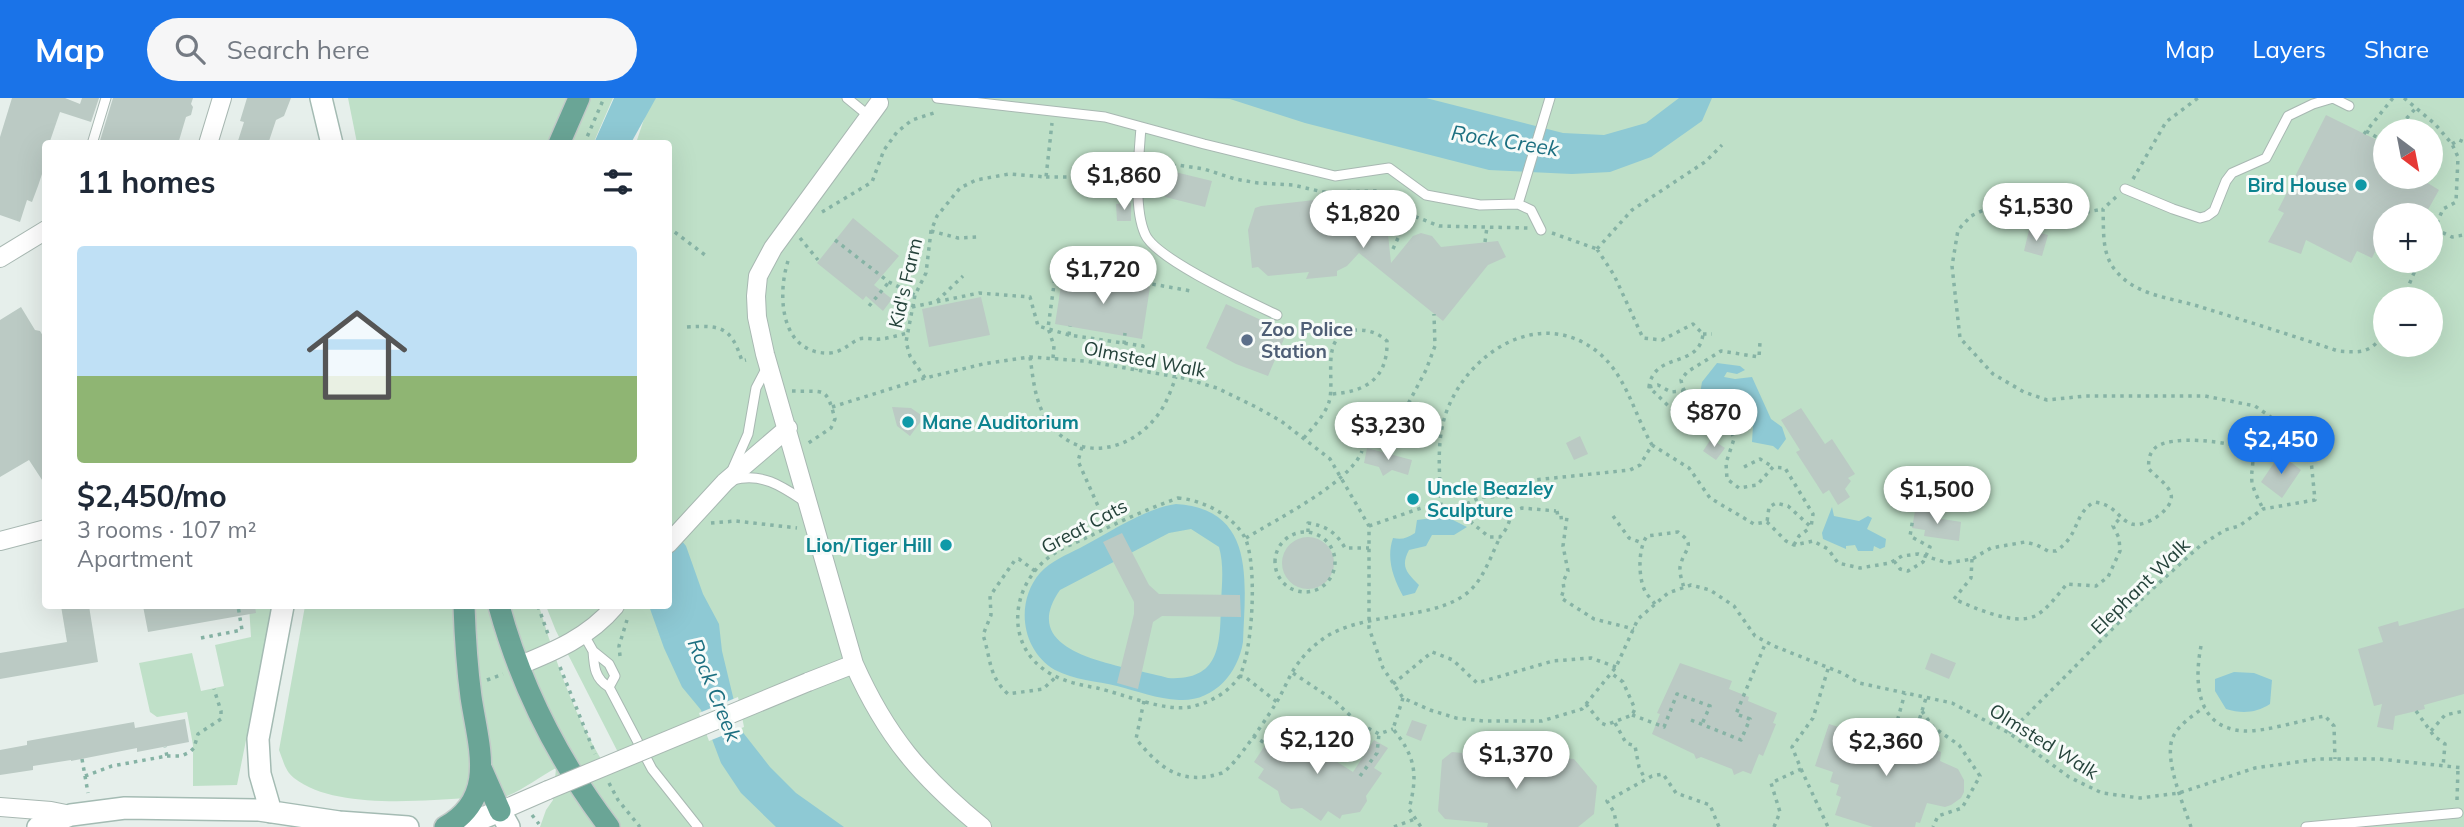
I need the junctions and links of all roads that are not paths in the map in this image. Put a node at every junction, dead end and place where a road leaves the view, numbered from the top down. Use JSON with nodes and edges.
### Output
{"nodes":[{"id":1,"x":106,"y":98,"type":"edge"},
{"id":2,"x":222,"y":98,"type":"edge"},
{"id":3,"x":321,"y":98,"type":"edge"},
{"id":4,"x":579,"y":98,"type":"edge"},
{"id":5,"x":847,"y":98,"type":"edge"},
{"id":6,"x":937,"y":98,"type":"edge"},
{"id":7,"x":1548,"y":102,"type":"edge"},
{"id":8,"x":877,"y":104,"type":"edge"},
{"id":9,"x":2348,"y":106,"type":"dead end"},
{"id":10,"x":1142,"y":127,"type":"junction"},
{"id":11,"x":93,"y":140,"type":"edge"},
{"id":12,"x":209,"y":140,"type":"edge"},
{"id":13,"x":331,"y":140,"type":"edge"},
{"id":14,"x":561,"y":140,"type":"edge"},
{"id":15,"x":2125,"y":189,"type":"road end"},
{"id":16,"x":1520,"y":200,"type":"junction"},
{"id":17,"x":1541,"y":230,"type":"road end"},
{"id":18,"x":42,"y":232,"type":"edge"},
{"id":19,"x":0,"y":258,"type":"edge"},
{"id":20,"x":1277,"y":315,"type":"dead end"},
{"id":21,"x":768,"y":364,"type":"junction"},
{"id":22,"x":788,"y":428,"type":"junction"},
{"id":23,"x":725,"y":482,"type":"junction"},
{"id":24,"x":809,"y":504,"type":"junction"},
{"id":25,"x":42,"y":530,"type":"edge"},
{"id":26,"x":672,"y":539,"type":"edge"},
{"id":27,"x":0,"y":541,"type":"edge"},
{"id":28,"x":282,"y":609,"type":"edge"},
{"id":29,"x":464,"y":609,"type":"edge"},
{"id":30,"x":500,"y":609,"type":"edge"},
{"id":31,"x":623,"y":609,"type":"edge"},
{"id":32,"x":584,"y":635,"type":"junction"},
{"id":33,"x":593,"y":651,"type":"junction"},
{"id":34,"x":853,"y":664,"type":"junction"},
{"id":35,"x":518,"y":666,"type":"junction"},
{"id":36,"x":609,"y":687,"type":"junction"},
{"id":37,"x":482,"y":770,"type":"junction"},
{"id":38,"x":0,"y":807,"type":"edge"},
{"id":39,"x":271,"y":812,"type":"junction"},
{"id":40,"x":2458,"y":813,"type":"road end"},
{"id":41,"x":71,"y":815,"type":"junction"},
{"id":42,"x":504,"y":819,"type":"edge"},
{"id":43,"x":38,"y":827,"type":"edge"},
{"id":44,"x":408,"y":827,"type":"edge"},
{"id":45,"x":445,"y":827,"type":"edge"},
{"id":46,"x":451,"y":827,"type":"edge"},
{"id":47,"x":608,"y":827,"type":"edge"},
{"id":48,"x":698,"y":827,"type":"edge"},
{"id":49,"x":982,"y":827,"type":"edge"},
{"id":50,"x":2306,"y":827,"type":"edge"}],
"edges":[{"from":1,"to":11,"type":"lane"},
{"from":2,"to":12,"type":"street"},
{"from":3,"to":13,"type":"street"},
{"from":4,"to":14,"type":"main road"},
{"from":5,"to":8,"type":"lane"},
{"from":6,"to":10,"type":"lane"},
{"from":7,"to":16,"type":"lane"},
{"from":8,"to":21,"type":"street"},
{"from":9,"to":15,"type":"lane"},
{"from":10,"to":16,"type":"lane"},
{"from":10,"to":20,"type":"lane"},
{"from":16,"to":17,"type":"lane"},
{"from":18,"to":19,"type":"street"},
{"from":21,"to":22,"type":"street"},
{"from":21,"to":23,"type":"lane"},
{"from":22,"to":23,"type":"street"},
{"from":22,"to":24,"type":"street"},
{"from":23,"to":24,"type":"lane"},
{"from":23,"to":26,"type":"street"},
{"from":24,"to":34,"type":"street"},
{"from":25,"to":27,"type":"street"},
{"from":28,"to":39,"type":"street"},
{"from":29,"to":37,"type":"main road"},
{"from":30,"to":35,"type":"main road"},
{"from":31,"to":32,"type":"street"},
{"from":32,"to":33,"type":"lane"},
{"from":32,"to":35,"type":"street"},
{"from":33,"to":36,"type":"lane"},
{"from":33,"to":36,"type":"lane"},
{"from":34,"to":42,"type":"street","bridge":true},
{"from":34,"to":49,"type":"street"},
{"from":35,"to":47,"type":"main road"},
{"from":36,"to":48,"type":"lane"},
{"from":37,"to":42,"type":"main road"},
{"from":37,"to":45,"type":"main road"},
{"from":38,"to":41,"type":"street"},
{"from":39,"to":41,"type":"street"},
{"from":39,"to":44,"type":"street"},
{"from":40,"to":50,"type":"lane"},
{"from":41,"to":43,"type":"street"},
{"from":42,"to":46,"type":"street"}]}
